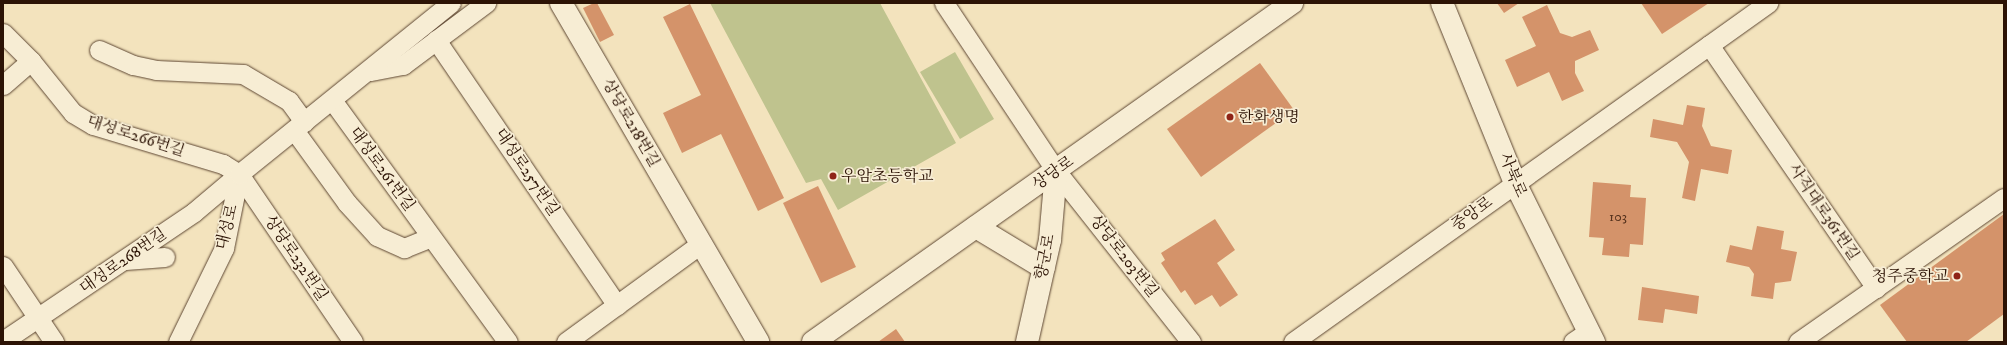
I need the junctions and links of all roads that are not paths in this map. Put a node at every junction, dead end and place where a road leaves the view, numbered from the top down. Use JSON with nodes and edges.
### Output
{"nodes":[{"id":1,"x":451,"y":3,"type":"edge"},
{"id":2,"x":486,"y":3,"type":"edge"},
{"id":3,"x":561,"y":3,"type":"edge"},
{"id":4,"x":1292,"y":3,"type":"edge"},
{"id":5,"x":1442,"y":3,"type":"edge"},
{"id":6,"x":1768,"y":3,"type":"edge"},
{"id":7,"x":952,"y":6,"type":"edge"},
{"id":8,"x":3,"y":33,"type":"edge"},
{"id":9,"x":436,"y":40,"type":"junction"},
{"id":10,"x":1709,"y":45,"type":"junction"},
{"id":11,"x":99,"y":50,"type":"dead end"},
{"id":12,"x":32,"y":61,"type":"junction"},
{"id":13,"x":369,"y":71,"type":"junction"},
{"id":14,"x":3,"y":85,"type":"edge"},
{"id":15,"x":332,"y":100,"type":"junction"},
{"id":16,"x":299,"y":126,"type":"junction"},
{"id":17,"x":1056,"y":171,"type":"junction"},
{"id":18,"x":239,"y":174,"type":"junction"},
{"id":19,"x":1515,"y":183,"type":"junction"},
{"id":20,"x":2004,"y":198,"type":"edge"},
{"id":21,"x":976,"y":227,"type":"junction"},
{"id":22,"x":431,"y":237,"type":"junction"},
{"id":23,"x":702,"y":243,"type":"junction"},
{"id":24,"x":165,"y":258,"type":"dead end"},
{"id":25,"x":124,"y":260,"type":"junction"},
{"id":26,"x":3,"y":266,"type":"edge"},
{"id":27,"x":1044,"y":268,"type":"junction"},
{"id":28,"x":1876,"y":288,"type":"junction"},
{"id":29,"x":617,"y":305,"type":"junction"},
{"id":30,"x":38,"y":318,"type":"junction"},
{"id":31,"x":1585,"y":339,"type":"edge"},
{"id":32,"x":3,"y":341,"type":"edge"},
{"id":33,"x":54,"y":342,"type":"edge"},
{"id":34,"x":178,"y":342,"type":"edge"},
{"id":35,"x":353,"y":342,"type":"edge"},
{"id":36,"x":508,"y":342,"type":"edge"},
{"id":37,"x":566,"y":342,"type":"edge"},
{"id":38,"x":758,"y":342,"type":"edge"},
{"id":39,"x":813,"y":342,"type":"edge"},
{"id":40,"x":1027,"y":342,"type":"edge"},
{"id":41,"x":1191,"y":342,"type":"edge"},
{"id":42,"x":1294,"y":342,"type":"edge"},
{"id":43,"x":1798,"y":342,"type":"edge"}],
"edges":[{"from":1,"to":13,"type":"street"},
{"from":2,"to":9,"type":"street"},
{"from":3,"to":23,"type":"street","name":"상당로218번길"},
{"from":4,"to":17,"type":"street","name":"상당로"},
{"from":5,"to":19,"type":"street","name":"사북로"},
{"from":6,"to":10,"type":"street","name":"중앙로"},
{"from":7,"to":17,"type":"street","name":"상당로203번길"},
{"from":8,"to":12,"type":"street","name":"대성로266번길"},
{"from":9,"to":13,"type":"street"},
{"from":9,"to":29,"type":"street","name":"대성로257번길"},
{"from":10,"to":19,"type":"street","name":"중앙로"},
{"from":10,"to":28,"type":"street","name":"사직대로361번길"},
{"from":11,"to":16,"type":"street"},
{"from":12,"to":14,"type":"street"},
{"from":12,"to":18,"type":"street","name":"대성로266번길"},
{"from":13,"to":15,"type":"street"},
{"from":15,"to":16,"type":"street"},
{"from":15,"to":22,"type":"street","name":"대성로261번길"},
{"from":16,"to":18,"type":"street"},
{"from":16,"to":22,"type":"street"},
{"from":17,"to":21,"type":"street","name":"상당로"},
{"from":17,"to":27,"type":"street","name":"향군로"},
{"from":17,"to":41,"type":"street","name":"상당로203번길"},
{"from":18,"to":25,"type":"street","name":"대성로268번길"},
{"from":18,"to":34,"type":"street","name":"대성로"},
{"from":18,"to":35,"type":"street","name":"상당로232번길"},
{"from":19,"to":31,"type":"street","name":"사북로"},
{"from":19,"to":42,"type":"street","name":"중앙로"},
{"from":20,"to":28,"type":"street"},
{"from":21,"to":27,"type":"street"},
{"from":21,"to":39,"type":"street","name":"상당로"},
{"from":22,"to":36,"type":"street","name":"대성로261번길"},
{"from":23,"to":29,"type":"street"},
{"from":23,"to":38,"type":"street","name":"상당로218번길"},
{"from":24,"to":25,"type":"street"},
{"from":25,"to":30,"type":"street","name":"대성로268번길"},
{"from":26,"to":30,"type":"street"},
{"from":27,"to":40,"type":"street","name":"향군로"},
{"from":28,"to":43,"type":"street"},
{"from":29,"to":37,"type":"street"},
{"from":30,"to":32,"type":"street","name":"대성로268번길"},
{"from":30,"to":33,"type":"street"}]}
